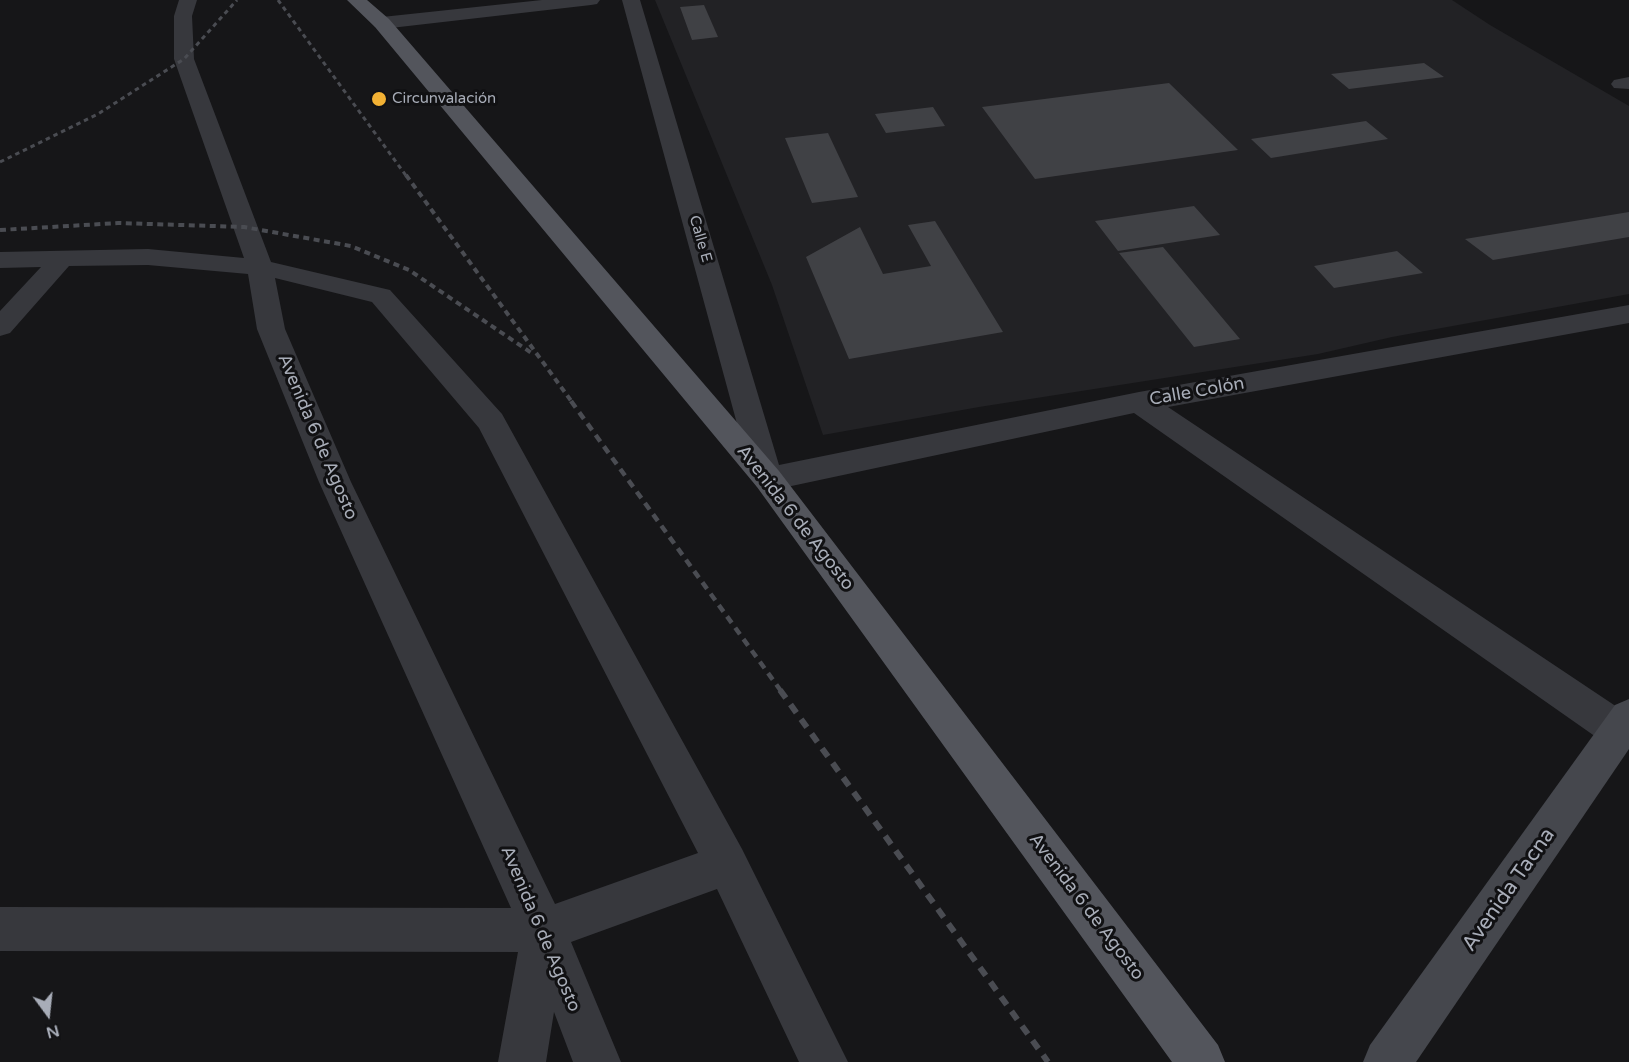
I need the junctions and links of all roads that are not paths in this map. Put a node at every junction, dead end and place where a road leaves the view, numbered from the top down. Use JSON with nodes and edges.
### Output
{"nodes":[{"id":1,"x":188,"y":0,"type":"edge"},
{"id":2,"x":356,"y":0,"type":"edge"},
{"id":3,"x":591,"y":0,"type":"edge"},
{"id":4,"x":631,"y":0,"type":"edge"},
{"id":5,"x":382,"y":23,"type":"junction"},
{"id":6,"x":64,"y":257,"type":"junction"},
{"id":7,"x":0,"y":260,"type":"edge"},
{"id":8,"x":260,"y":267,"type":"junction"},
{"id":9,"x":1629,"y":314,"type":"edge"},
{"id":10,"x":0,"y":327,"type":"edge"},
{"id":11,"x":1138,"y":402,"type":"junction"},
{"id":12,"x":768,"y":479,"type":"junction"},
{"id":13,"x":1625,"y":724,"type":"edge"},
{"id":14,"x":727,"y":864,"type":"junction"},
{"id":15,"x":0,"y":929,"type":"edge"},
{"id":16,"x":544,"y":930,"type":"junction"},
{"id":17,"x":522,"y":1062,"type":"edge"},
{"id":18,"x":597,"y":1062,"type":"edge"},
{"id":19,"x":824,"y":1062,"type":"edge"},
{"id":20,"x":1202,"y":1062,"type":"edge"},
{"id":21,"x":1387,"y":1062,"type":"edge"}],
"edges":[{"from":1,"to":8,"type":"street","name":"Avenida 6 de Agosto"},
{"from":2,"to":5,"type":"main road","name":"Avenida 6 de Agosto"},
{"from":3,"to":5,"type":"street"},
{"from":4,"to":12,"type":"street","name":"Calle E"},
{"from":5,"to":12,"type":"main road","name":"Avenida 6 de Agosto"},
{"from":6,"to":7,"type":"street"},
{"from":6,"to":8,"type":"street"},
{"from":6,"to":10,"type":"street"},
{"from":8,"to":14,"type":"street"},
{"from":8,"to":16,"type":"street","name":"Avenida 6 de Agosto"},
{"from":9,"to":11,"type":"street","name":"Calle Colón"},
{"from":11,"to":12,"type":"street","name":"Calle Colón"},
{"from":11,"to":13,"type":"street"},
{"from":12,"to":20,"type":"main road","name":"Avenida 6 de Agosto"},
{"from":13,"to":21,"type":"main road","name":"Avenida Tacna"},
{"from":14,"to":16,"type":"street"},
{"from":14,"to":19,"type":"street"},
{"from":15,"to":16,"type":"street"},
{"from":16,"to":17,"type":"street"},
{"from":16,"to":18,"type":"street","name":"Avenida 6 de Agosto"}]}
